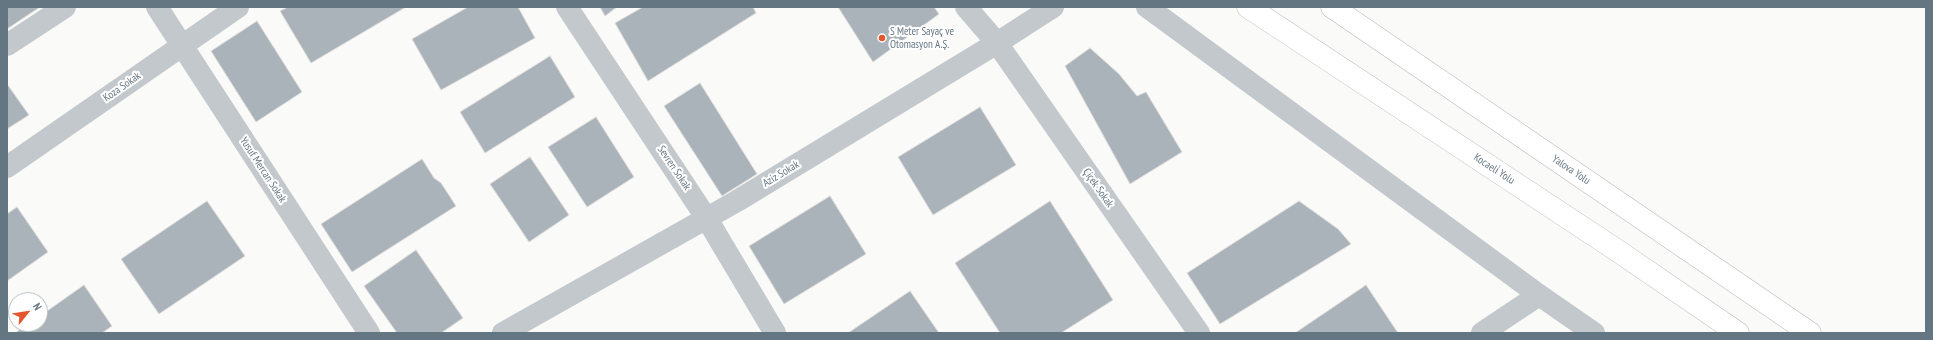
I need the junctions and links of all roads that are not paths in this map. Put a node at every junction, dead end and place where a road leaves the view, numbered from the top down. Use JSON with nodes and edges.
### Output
{"nodes":[{"id":1,"x":65,"y":7,"type":"edge"},
{"id":2,"x":157,"y":7,"type":"edge"},
{"id":3,"x":238,"y":7,"type":"edge"},
{"id":4,"x":567,"y":7,"type":"edge"},
{"id":5,"x":966,"y":7,"type":"edge"},
{"id":6,"x":1053,"y":7,"type":"edge"},
{"id":7,"x":1147,"y":7,"type":"edge"},
{"id":8,"x":1248,"y":7,"type":"edge"},
{"id":9,"x":1332,"y":7,"type":"edge"},
{"id":10,"x":997,"y":43,"type":"junction"},
{"id":11,"x":7,"y":45,"type":"edge"},
{"id":12,"x":182,"y":45,"type":"junction"},
{"id":13,"x":7,"y":167,"type":"edge"},
{"id":14,"x":707,"y":219,"type":"junction"},
{"id":15,"x":1539,"y":295,"type":"junction"},
{"id":16,"x":369,"y":333,"type":"edge"},
{"id":17,"x":503,"y":333,"type":"edge"},
{"id":18,"x":776,"y":333,"type":"edge"},
{"id":19,"x":1199,"y":333,"type":"edge"},
{"id":20,"x":1482,"y":333,"type":"edge"},
{"id":21,"x":1594,"y":333,"type":"edge"},
{"id":22,"x":1738,"y":333,"type":"edge"},
{"id":23,"x":1810,"y":333,"type":"edge"}],
"edges":[{"from":1,"to":11,"type":"street"},
{"from":2,"to":12,"type":"street","name":"Yusuf Mercan Sokak"},
{"from":3,"to":12,"type":"street","name":"Koza Sokak"},
{"from":4,"to":14,"type":"street","name":"Sevren Sokak"},
{"from":5,"to":10,"type":"street","name":"Çiçek Sokak"},
{"from":6,"to":10,"type":"street","name":"Aziz Sokak"},
{"from":7,"to":15,"type":"street"},
{"from":8,"to":22,"type":"highway","name":"Kocaeli̇ Yolu"},
{"from":9,"to":23,"type":"highway","name":"Yalova Yolu"},
{"from":10,"to":14,"type":"street","name":"Aziz Sokak"},
{"from":10,"to":19,"type":"street","name":"Çiçek Sokak"},
{"from":12,"to":13,"type":"street","name":"Koza Sokak"},
{"from":12,"to":16,"type":"street","name":"Yusuf Mercan Sokak"},
{"from":14,"to":17,"type":"street","name":"Aziz Sokak"},
{"from":14,"to":18,"type":"street","name":"Sevren Sokak"},
{"from":15,"to":20,"type":"street"},
{"from":15,"to":21,"type":"street"}]}
